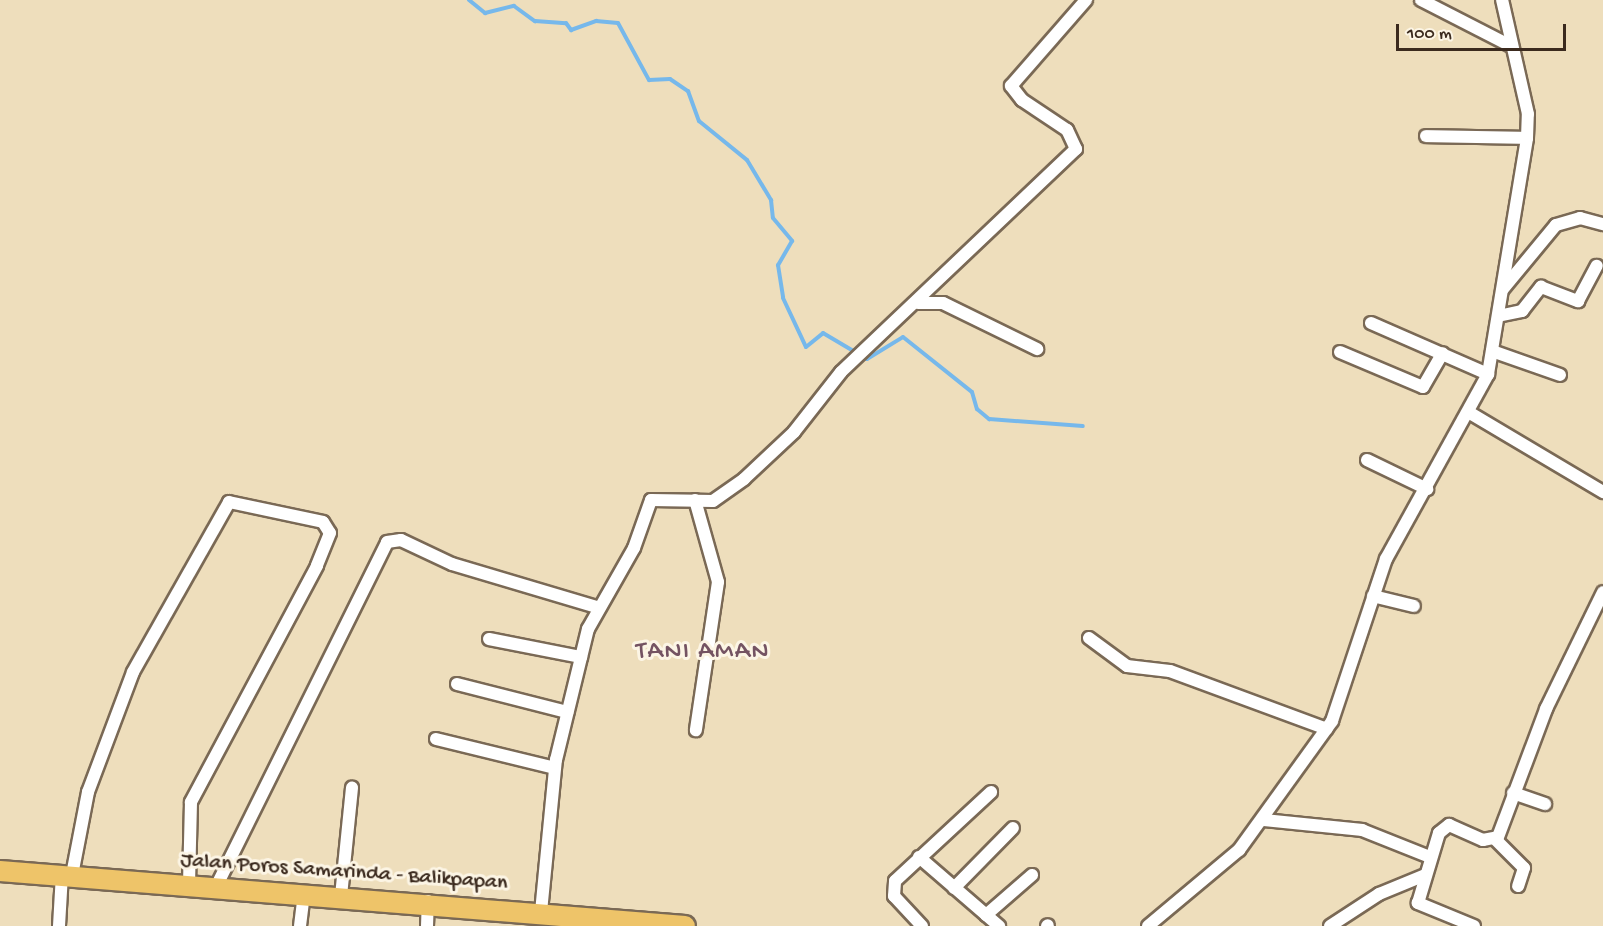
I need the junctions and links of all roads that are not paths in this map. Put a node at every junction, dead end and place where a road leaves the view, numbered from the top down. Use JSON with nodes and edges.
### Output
{"nodes":[{"id":1,"x":1086,"y":0,"type":"edge"},
{"id":2,"x":1421,"y":0,"type":"edge"},
{"id":3,"x":1502,"y":0,"type":"edge"},
{"id":4,"x":1510,"y":46,"type":"junction"},
{"id":5,"x":1426,"y":136,"type":"dead end"},
{"id":6,"x":1527,"y":138,"type":"junction"},
{"id":7,"x":1603,"y":224,"type":"edge"},
{"id":8,"x":1597,"y":266,"type":"dead end"},
{"id":9,"x":1503,"y":289,"type":"junction"},
{"id":10,"x":916,"y":303,"type":"junction"},
{"id":11,"x":1498,"y":316,"type":"junction"},
{"id":12,"x":1371,"y":323,"type":"dead end"},
{"id":13,"x":1037,"y":349,"type":"dead end"},
{"id":14,"x":1492,"y":351,"type":"junction"},
{"id":15,"x":1340,"y":352,"type":"dead end"},
{"id":16,"x":1443,"y":353,"type":"junction"},
{"id":17,"x":1488,"y":374,"type":"junction"},
{"id":18,"x":1560,"y":375,"type":"dead end"},
{"id":19,"x":1470,"y":414,"type":"junction"},
{"id":20,"x":1367,"y":460,"type":"dead end"},
{"id":21,"x":1427,"y":489,"type":"junction"},
{"id":22,"x":1603,"y":492,"type":"edge"},
{"id":23,"x":694,"y":500,"type":"junction"},
{"id":24,"x":1603,"y":592,"type":"edge"},
{"id":25,"x":1373,"y":596,"type":"junction"},
{"id":26,"x":1414,"y":606,"type":"dead end"},
{"id":27,"x":596,"y":607,"type":"junction"},
{"id":28,"x":1089,"y":638,"type":"dead end"},
{"id":29,"x":489,"y":639,"type":"dead end"},
{"id":30,"x":581,"y":657,"type":"junction"},
{"id":31,"x":457,"y":684,"type":"dead end"},
{"id":32,"x":567,"y":712,"type":"junction"},
{"id":33,"x":1327,"y":729,"type":"junction"},
{"id":34,"x":696,"y":730,"type":"dead end"},
{"id":35,"x":436,"y":739,"type":"dead end"},
{"id":36,"x":555,"y":768,"type":"junction"},
{"id":37,"x":352,"y":788,"type":"dead end"},
{"id":38,"x":991,"y":792,"type":"dead end"},
{"id":39,"x":1513,"y":793,"type":"junction"},
{"id":40,"x":1545,"y":804,"type":"dead end"},
{"id":41,"x":1264,"y":820,"type":"junction"},
{"id":42,"x":1013,"y":828,"type":"dead end"},
{"id":43,"x":1496,"y":839,"type":"junction"},
{"id":44,"x":919,"y":857,"type":"junction"},
{"id":45,"x":1430,"y":857,"type":"junction"},
{"id":46,"x":0,"y":871,"type":"edge"},
{"id":47,"x":1032,"y":874,"type":"dead end"},
{"id":48,"x":67,"y":875,"type":"junction"},
{"id":49,"x":1425,"y":875,"type":"junction"},
{"id":50,"x":189,"y":885,"type":"junction"},
{"id":51,"x":1518,"y":886,"type":"dead end"},
{"id":52,"x":954,"y":888,"type":"junction"},
{"id":53,"x":215,"y":889,"type":"junction"},
{"id":54,"x":304,"y":894,"type":"junction"},
{"id":55,"x":341,"y":896,"type":"junction"},
{"id":56,"x":428,"y":902,"type":"junction"},
{"id":57,"x":541,"y":912,"type":"junction"},
{"id":58,"x":986,"y":915,"type":"junction"},
{"id":59,"x":495,"y":917,"type":"edge"},
{"id":60,"x":59,"y":926,"type":"edge"},
{"id":61,"x":300,"y":926,"type":"edge"},
{"id":62,"x":427,"y":926,"type":"edge"},
{"id":63,"x":685,"y":926,"type":"edge"},
{"id":64,"x":922,"y":926,"type":"edge"},
{"id":65,"x":999,"y":926,"type":"edge"},
{"id":66,"x":1148,"y":926,"type":"edge"},
{"id":67,"x":1330,"y":926,"type":"edge"},
{"id":68,"x":1474,"y":926,"type":"edge"}],
"edges":[{"from":1,"to":10,"type":"street"},
{"from":2,"to":4,"type":"street"},
{"from":3,"to":4,"type":"street"},
{"from":4,"to":6,"type":"street"},
{"from":5,"to":6,"type":"street"},
{"from":6,"to":9,"type":"street"},
{"from":7,"to":9,"type":"street"},
{"from":8,"to":11,"type":"street"},
{"from":9,"to":11,"type":"street"},
{"from":10,"to":13,"type":"street"},
{"from":10,"to":23,"type":"street"},
{"from":11,"to":14,"type":"street"},
{"from":12,"to":16,"type":"street"},
{"from":14,"to":17,"type":"street"},
{"from":14,"to":18,"type":"street"},
{"from":15,"to":16,"type":"street"},
{"from":16,"to":17,"type":"street"},
{"from":17,"to":19,"type":"street"},
{"from":19,"to":21,"type":"street"},
{"from":19,"to":22,"type":"street"},
{"from":20,"to":21,"type":"street"},
{"from":21,"to":25,"type":"street"},
{"from":23,"to":27,"type":"street"},
{"from":23,"to":34,"type":"street"},
{"from":24,"to":39,"type":"street"},
{"from":25,"to":26,"type":"street"},
{"from":25,"to":33,"type":"street"},
{"from":27,"to":30,"type":"street"},
{"from":27,"to":53,"type":"street"},
{"from":28,"to":33,"type":"street"},
{"from":29,"to":30,"type":"street"},
{"from":30,"to":32,"type":"street"},
{"from":31,"to":32,"type":"street"},
{"from":32,"to":36,"type":"street"},
{"from":33,"to":41,"type":"street"},
{"from":35,"to":36,"type":"street"},
{"from":36,"to":57,"type":"street"},
{"from":37,"to":55,"type":"street"},
{"from":38,"to":44,"type":"street"},
{"from":39,"to":40,"type":"street"},
{"from":39,"to":43,"type":"street"},
{"from":41,"to":45,"type":"street"},
{"from":41,"to":66,"type":"street"},
{"from":42,"to":52,"type":"street"},
{"from":43,"to":45,"type":"street"},
{"from":43,"to":51,"type":"street"},
{"from":44,"to":52,"type":"street"},
{"from":44,"to":64,"type":"street"},
{"from":45,"to":49,"type":"street"},
{"from":46,"to":48,"type":"highway","name":"Jalan Poros Samarinda - Balikpapan"},
{"from":47,"to":58,"type":"street"},
{"from":48,"to":50,"type":"highway","name":"Jalan Poros Samarinda - Balikpapan"},
{"from":48,"to":50,"type":"street"},
{"from":48,"to":60,"type":"street"},
{"from":49,"to":67,"type":"street"},
{"from":49,"to":68,"type":"street"},
{"from":50,"to":53,"type":"highway","name":"Jalan Poros Samarinda - Balikpapan"},
{"from":52,"to":58,"type":"street"},
{"from":53,"to":54,"type":"highway","name":"Jalan Poros Samarinda - Balikpapan"},
{"from":54,"to":55,"type":"highway","name":"Jalan Poros Samarinda - Balikpapan"},
{"from":54,"to":61,"type":"street"},
{"from":55,"to":56,"type":"highway","name":"Jalan Poros Samarinda - Balikpapan"},
{"from":56,"to":59,"type":"highway","name":"Jalan Poros Samarinda - Balikpapan"},
{"from":56,"to":62,"type":"street"},
{"from":57,"to":59,"type":"highway","name":"Jalan Poros Samarinda - Balikpapan"},
{"from":57,"to":63,"type":"highway","name":"Jalan Poros Samarinda - Balikpapan"},
{"from":58,"to":65,"type":"street"}]}
